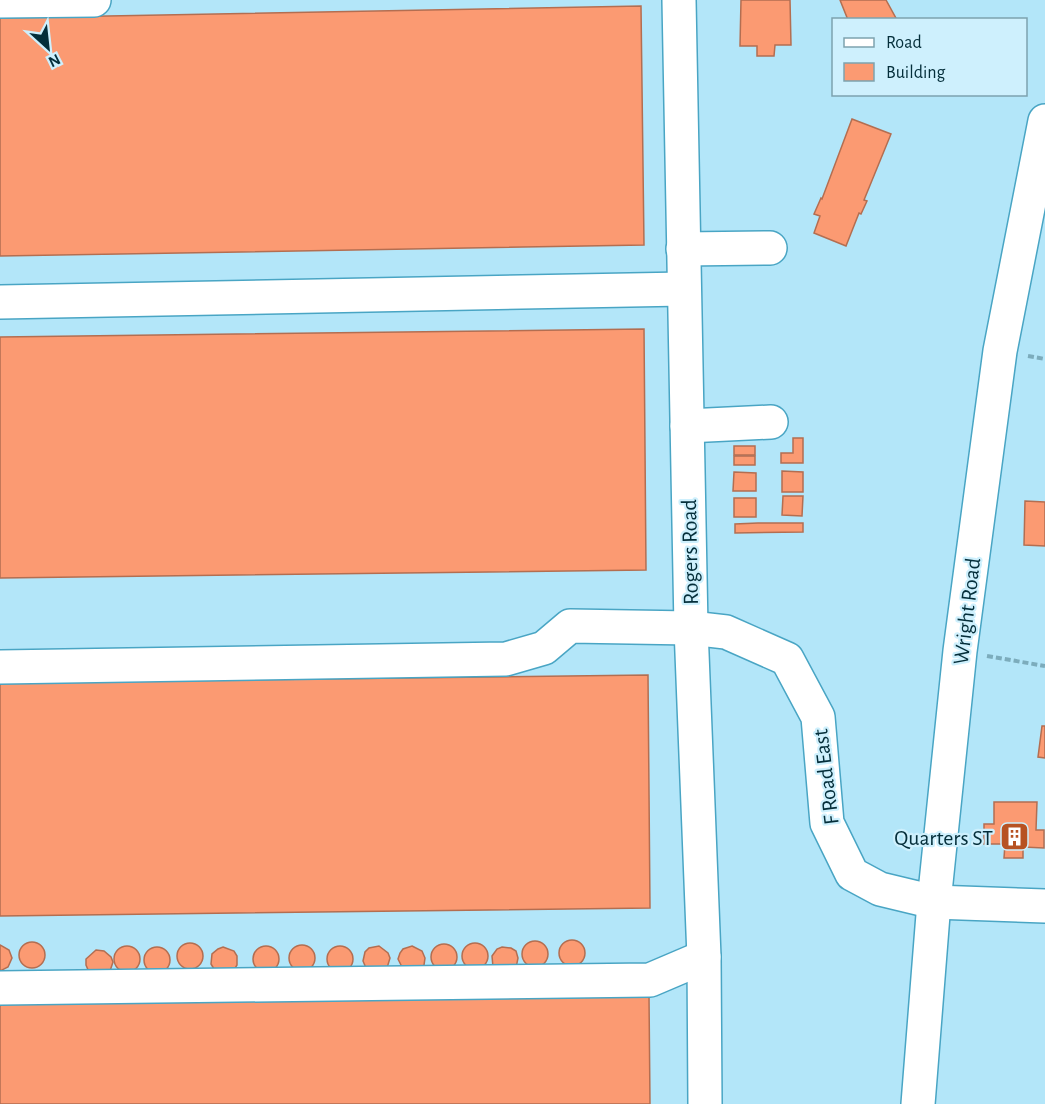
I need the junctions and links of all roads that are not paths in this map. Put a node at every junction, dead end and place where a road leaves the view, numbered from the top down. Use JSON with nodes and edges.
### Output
{"nodes":[{"id":1,"x":94,"y":0,"type":"edge"},
{"id":2,"x":679,"y":0,"type":"edge"},
{"id":3,"x":0,"y":1,"type":"edge"},
{"id":4,"x":1045,"y":121,"type":"edge"},
{"id":5,"x":770,"y":248,"type":"dead end"},
{"id":6,"x":683,"y":249,"type":"junction"},
{"id":7,"x":684,"y":289,"type":"junction"},
{"id":8,"x":0,"y":302,"type":"edge"},
{"id":9,"x":771,"y":422,"type":"dead end"},
{"id":10,"x":687,"y":426,"type":"junction"},
{"id":11,"x":691,"y":628,"type":"junction"},
{"id":12,"x":0,"y":667,"type":"edge"},
{"id":13,"x":934,"y":902,"type":"junction"},
{"id":14,"x":1045,"y":906,"type":"edge"},
{"id":15,"x":704,"y":957,"type":"junction"},
{"id":16,"x":0,"y":988,"type":"edge"},
{"id":17,"x":705,"y":1104,"type":"edge"},
{"id":18,"x":918,"y":1104,"type":"edge"}],
"edges":[{"from":1,"to":3,"type":"street"},
{"from":2,"to":6,"type":"street","name":"Rogers Road"},
{"from":4,"to":13,"type":"street","name":"Wright Road"},
{"from":5,"to":6,"type":"street"},
{"from":6,"to":7,"type":"street","name":"Rogers Road"},
{"from":7,"to":8,"type":"street"},
{"from":7,"to":10,"type":"street","name":"Rogers Road"},
{"from":9,"to":10,"type":"street"},
{"from":10,"to":11,"type":"street","name":"Rogers Road"},
{"from":11,"to":12,"type":"street","name":"F Road East"},
{"from":11,"to":13,"type":"street","name":"F Road East"},
{"from":11,"to":15,"type":"street","name":"Rogers Road"},
{"from":13,"to":14,"type":"street","name":"F Road East"},
{"from":13,"to":18,"type":"street","name":"Wright Road"},
{"from":15,"to":16,"type":"street"},
{"from":15,"to":17,"type":"street","name":"Rogers Road"}]}
